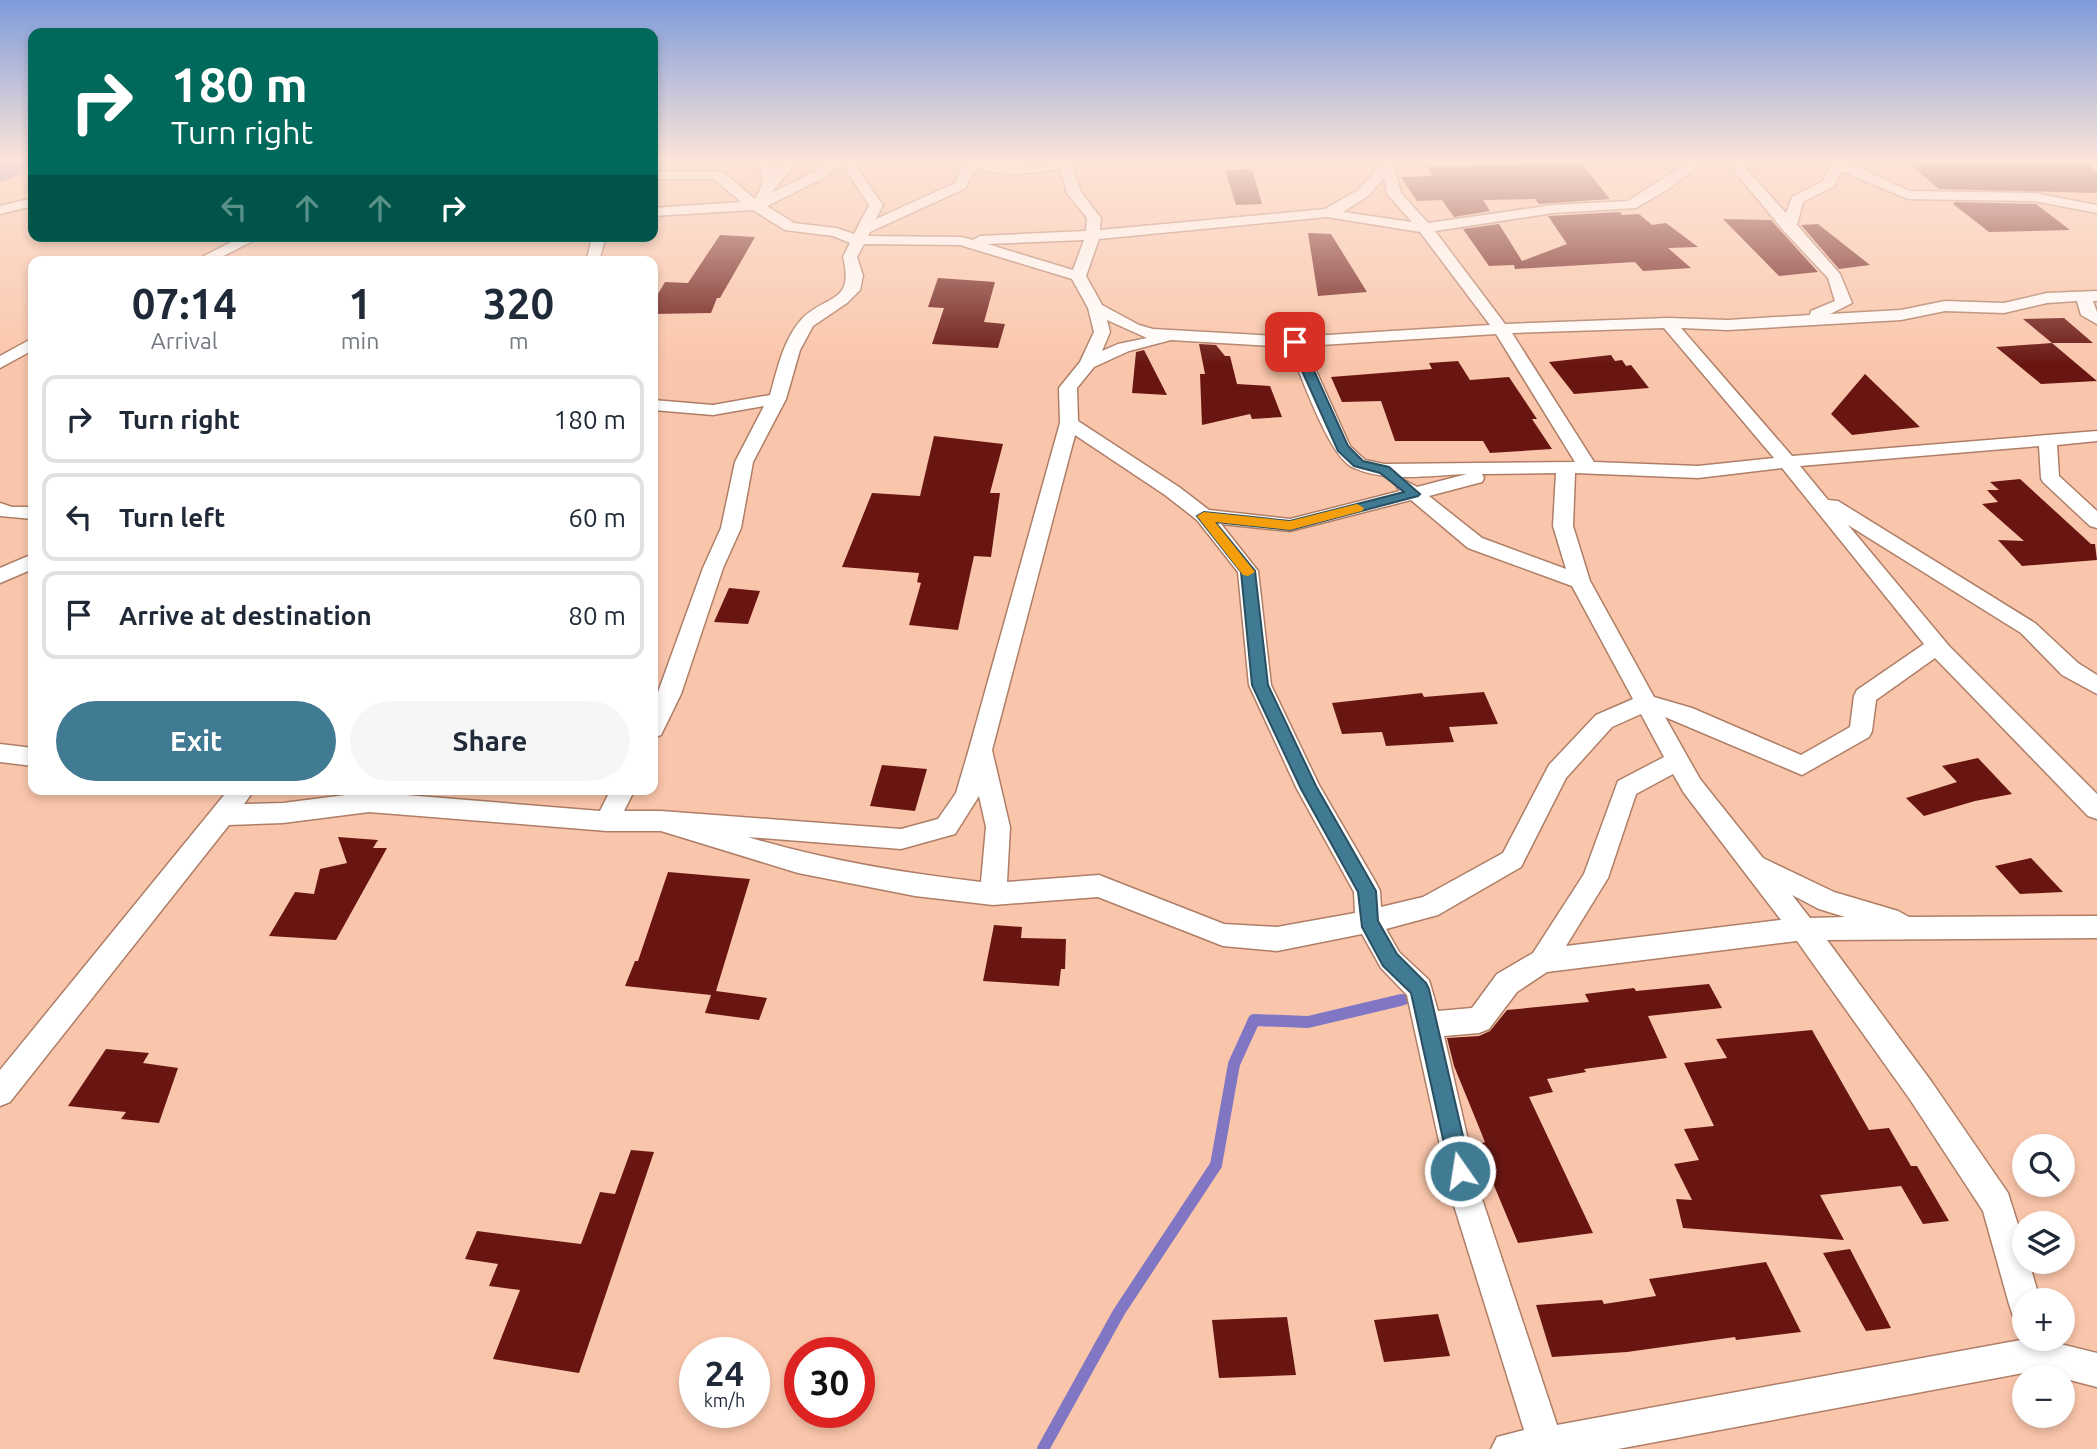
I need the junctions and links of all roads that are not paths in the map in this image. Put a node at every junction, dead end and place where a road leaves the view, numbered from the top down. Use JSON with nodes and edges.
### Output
{"nodes":[{"id":1,"x":1425,"y":228,"type":"edge"},
{"id":2,"x":1789,"y":228,"type":"edge"},
{"id":3,"x":805,"y":229,"type":"edge"},
{"id":4,"x":863,"y":229,"type":"edge"},
{"id":5,"x":873,"y":229,"type":"edge"},
{"id":6,"x":1093,"y":229,"type":"edge"},
{"id":7,"x":1164,"y":229,"type":"edge"},
{"id":8,"x":860,"y":235,"type":"junction"},
{"id":9,"x":1093,"y":235,"type":"junction"},
{"id":10,"x":961,"y":241,"type":"junction"},
{"id":11,"x":242,"y":242,"type":"edge"},
{"id":12,"x":212,"y":256,"type":"edge"},
{"id":13,"x":1078,"y":276,"type":"junction"},
{"id":14,"x":2091,"y":296,"type":"edge"},
{"id":15,"x":1096,"y":308,"type":"junction"},
{"id":16,"x":1804,"y":319,"type":"junction"},
{"id":17,"x":2097,"y":319,"type":"edge"},
{"id":18,"x":1668,"y":323,"type":"junction"},
{"id":19,"x":1501,"y":328,"type":"junction"},
{"id":20,"x":1174,"y":337,"type":"junction"},
{"id":21,"x":1295,"y":342,"type":"junction"},
{"id":22,"x":28,"y":346,"type":"edge"},
{"id":23,"x":1088,"y":362,"type":"junction"},
{"id":24,"x":0,"y":363,"type":"edge"},
{"id":25,"x":777,"y":399,"type":"junction"},
{"id":26,"x":658,"y":405,"type":"edge"},
{"id":27,"x":1069,"y":423,"type":"junction"},
{"id":28,"x":2097,"y":436,"type":"edge"},
{"id":29,"x":2048,"y":439,"type":"junction"},
{"id":30,"x":1787,"y":462,"type":"junction"},
{"id":31,"x":1511,"y":468,"type":"junction"},
{"id":32,"x":1577,"y":468,"type":"junction"},
{"id":33,"x":1384,"y":470,"type":"junction"},
{"id":34,"x":1414,"y":494,"type":"junction"},
{"id":35,"x":1814,"y":494,"type":"junction"},
{"id":36,"x":0,"y":509,"type":"edge"},
{"id":37,"x":28,"y":513,"type":"edge"},
{"id":38,"x":1204,"y":516,"type":"junction"},
{"id":39,"x":2097,"y":522,"type":"edge"},
{"id":40,"x":28,"y":563,"type":"edge"},
{"id":41,"x":0,"y":576,"type":"edge"},
{"id":42,"x":1580,"y":581,"type":"junction"},
{"id":43,"x":1937,"y":646,"type":"junction"},
{"id":44,"x":2097,"y":686,"type":"edge"},
{"id":45,"x":1645,"y":703,"type":"junction"},
{"id":46,"x":658,"y":719,"type":"edge"},
{"id":47,"x":981,"y":749,"type":"junction"},
{"id":48,"x":0,"y":753,"type":"edge"},
{"id":49,"x":28,"y":756,"type":"edge"},
{"id":50,"x":1678,"y":760,"type":"junction"},
{"id":51,"x":238,"y":795,"type":"edge"},
{"id":52,"x":350,"y":795,"type":"edge"},
{"id":53,"x":620,"y":795,"type":"edge"},
{"id":54,"x":369,"y":802,"type":"junction"},
{"id":55,"x":2097,"y":809,"type":"edge"},
{"id":56,"x":222,"y":815,"type":"junction"},
{"id":57,"x":607,"y":821,"type":"junction"},
{"id":58,"x":661,"y":821,"type":"junction"},
{"id":59,"x":1754,"y":865,"type":"junction"},
{"id":60,"x":993,"y":894,"type":"junction"},
{"id":61,"x":1369,"y":922,"type":"junction"},
{"id":62,"x":2097,"y":927,"type":"edge"},
{"id":63,"x":1921,"y":928,"type":"junction"},
{"id":64,"x":1803,"y":929,"type":"junction"},
{"id":65,"x":1542,"y":961,"type":"junction"},
{"id":66,"x":1427,"y":1025,"type":"junction"},
{"id":67,"x":0,"y":1092,"type":"edge"},
{"id":68,"x":2020,"y":1288,"type":"edge"},
{"id":69,"x":2012,"y":1350,"type":"edge"},
{"id":70,"x":2046,"y":1351,"type":"edge"},
{"id":71,"x":2097,"y":1370,"type":"edge"},
{"id":72,"x":1546,"y":1445,"type":"junction"},
{"id":73,"x":1509,"y":1449,"type":"edge"}],
"edges":[{"from":1,"to":19,"type":"street"},
{"from":2,"to":16,"type":"street"},
{"from":3,"to":8,"type":"street"},
{"from":4,"to":8,"type":"street"},
{"from":5,"to":8,"type":"street"},
{"from":6,"to":9,"type":"street"},
{"from":7,"to":9,"type":"street"},
{"from":8,"to":10,"type":"street"},
{"from":8,"to":25,"type":"street"},
{"from":9,"to":10,"type":"street"},
{"from":9,"to":13,"type":"street"},
{"from":10,"to":13,"type":"street"},
{"from":11,"to":12,"type":"street"},
{"from":13,"to":15,"type":"street"},
{"from":14,"to":16,"type":"street"},
{"from":14,"to":17,"type":"street"},
{"from":15,"to":20,"type":"street"},
{"from":15,"to":23,"type":"street"},
{"from":16,"to":18,"type":"street"},
{"from":18,"to":19,"type":"street"},
{"from":18,"to":30,"type":"street"},
{"from":19,"to":21,"type":"street"},
{"from":19,"to":32,"type":"street"},
{"from":20,"to":21,"type":"street"},
{"from":20,"to":23,"type":"street"},
{"from":21,"to":33,"type":"street"},
{"from":22,"to":24,"type":"street"},
{"from":23,"to":27,"type":"street"},
{"from":25,"to":26,"type":"street"},
{"from":25,"to":46,"type":"street"},
{"from":27,"to":38,"type":"street"},
{"from":27,"to":47,"type":"street"},
{"from":28,"to":29,"type":"street"},
{"from":29,"to":30,"type":"street"},
{"from":29,"to":39,"type":"street"},
{"from":30,"to":32,"type":"street"},
{"from":30,"to":35,"type":"street"},
{"from":31,"to":32,"type":"street"},
{"from":31,"to":33,"type":"street"},
{"from":31,"to":34,"type":"street"},
{"from":32,"to":42,"type":"street"},
{"from":33,"to":34,"type":"street"},
{"from":34,"to":38,"type":"street"},
{"from":34,"to":42,"type":"street"},
{"from":35,"to":43,"type":"street"},
{"from":35,"to":44,"type":"street"},
{"from":36,"to":37,"type":"street"},
{"from":38,"to":61,"type":"street"},
{"from":40,"to":41,"type":"street"},
{"from":42,"to":45,"type":"street"},
{"from":43,"to":45,"type":"street"},
{"from":43,"to":55,"type":"street"},
{"from":45,"to":50,"type":"street"},
{"from":45,"to":61,"type":"street"},
{"from":47,"to":58,"type":"street"},
{"from":47,"to":60,"type":"street"},
{"from":48,"to":49,"type":"street"},
{"from":50,"to":59,"type":"street"},
{"from":50,"to":65,"type":"street"},
{"from":51,"to":56,"type":"street"},
{"from":52,"to":54,"type":"street"},
{"from":53,"to":57,"type":"street"},
{"from":54,"to":56,"type":"street"},
{"from":54,"to":57,"type":"street"},
{"from":56,"to":67,"type":"street"},
{"from":57,"to":58,"type":"street"},
{"from":58,"to":60,"type":"street"},
{"from":59,"to":63,"type":"street"},
{"from":59,"to":64,"type":"street"},
{"from":60,"to":61,"type":"street"},
{"from":61,"to":66,"type":"street"},
{"from":62,"to":63,"type":"street"},
{"from":63,"to":64,"type":"street"},
{"from":64,"to":65,"type":"street"},
{"from":64,"to":68,"type":"street"},
{"from":65,"to":66,"type":"street"},
{"from":66,"to":72,"type":"street"},
{"from":69,"to":72,"type":"street"},
{"from":70,"to":71,"type":"street"},
{"from":72,"to":73,"type":"street"}]}
